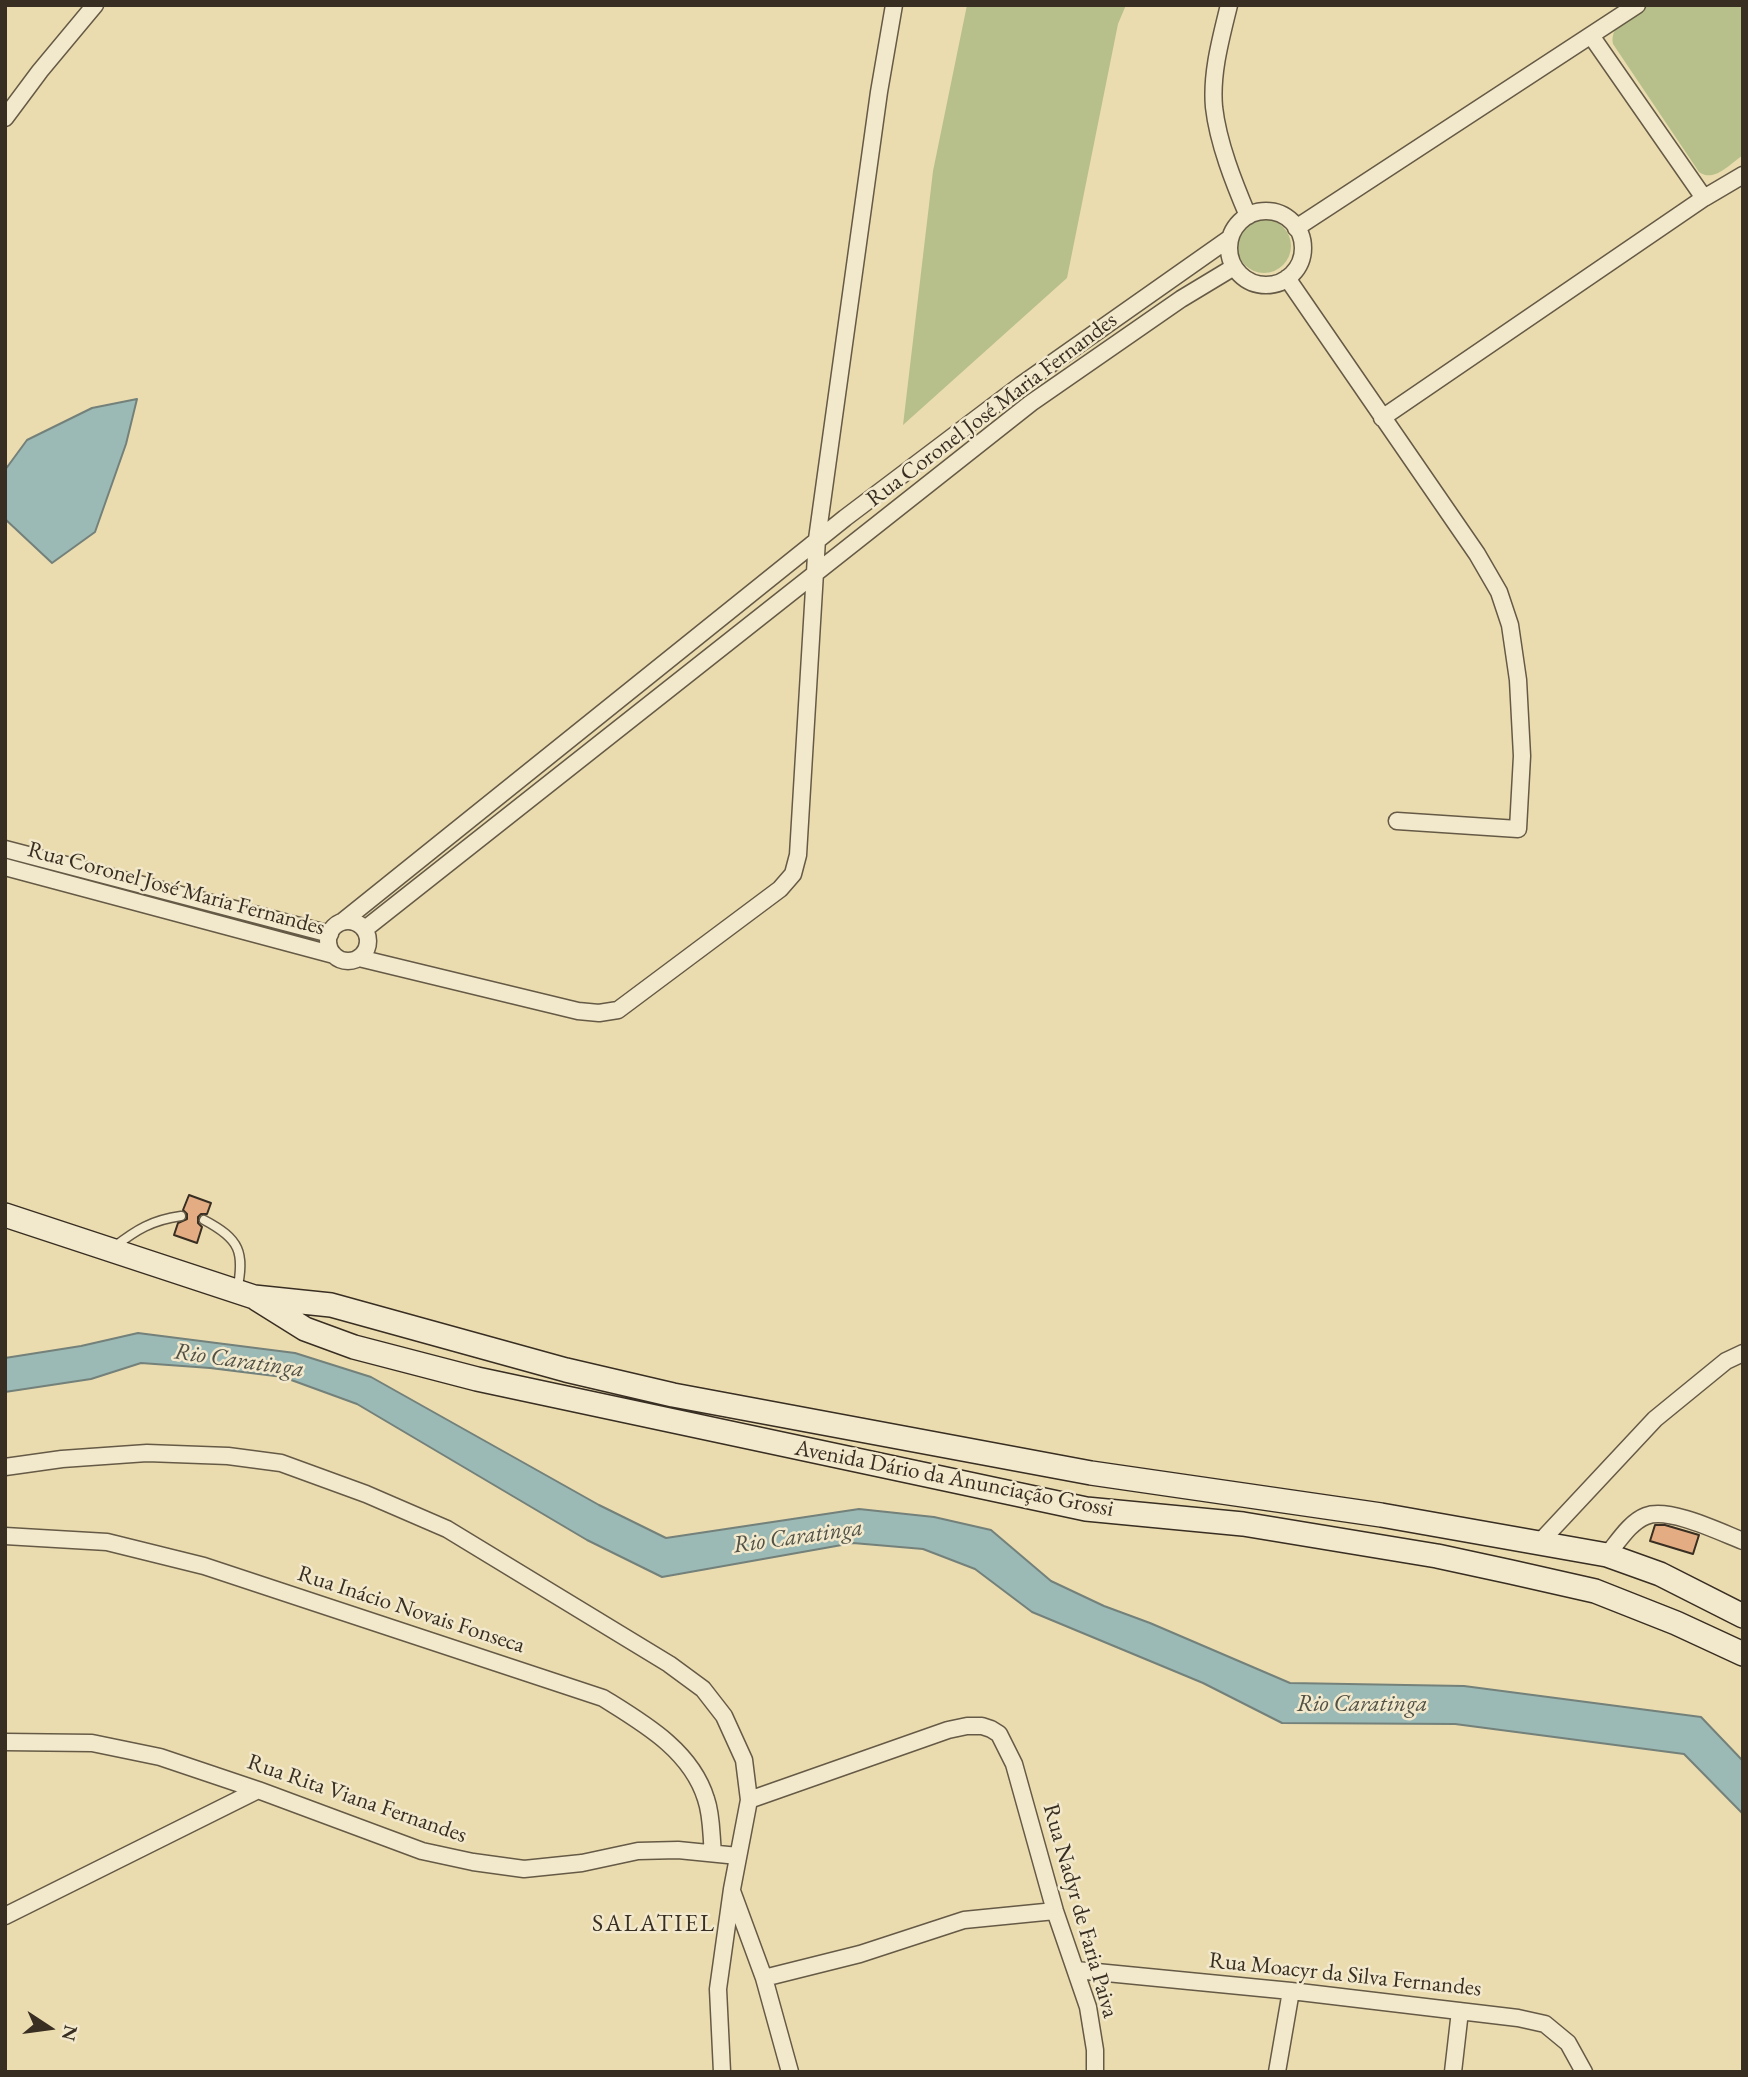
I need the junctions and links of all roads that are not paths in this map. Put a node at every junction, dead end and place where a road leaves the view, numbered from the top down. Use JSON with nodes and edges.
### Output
{"nodes":[{"id":1,"x":94,"y":5,"type":"edge"},
{"id":2,"x":894,"y":5,"type":"edge"},
{"id":3,"x":1229,"y":5,"type":"edge"},
{"id":4,"x":1637,"y":5,"type":"edge"},
{"id":5,"x":1592,"y":37,"type":"junction"},
{"id":6,"x":5,"y":118,"type":"edge"},
{"id":7,"x":1743,"y":174,"type":"edge"},
{"id":8,"x":1704,"y":198,"type":"junction"},
{"id":9,"x":1248,"y":216,"type":"junction"},
{"id":10,"x":1296,"y":228,"type":"junction"},
{"id":11,"x":1230,"y":238,"type":"junction"},
{"id":12,"x":1234,"y":267,"type":"junction"},
{"id":13,"x":1287,"y":278,"type":"junction"},
{"id":14,"x":1382,"y":418,"type":"junction"},
{"id":15,"x":845,"y":517,"type":"junction"},
{"id":16,"x":817,"y":539,"type":"junction"},
{"id":17,"x":853,"y":545,"type":"junction"},
{"id":18,"x":817,"y":573,"type":"junction"},
{"id":19,"x":1397,"y":821,"type":"dead end"},
{"id":20,"x":5,"y":849,"type":"edge"},
{"id":21,"x":5,"y":867,"type":"edge"},
{"id":22,"x":336,"y":928,"type":"junction"},
{"id":23,"x":365,"y":929,"type":"junction"},
{"id":24,"x":334,"y":955,"type":"junction"},
{"id":25,"x":359,"y":958,"type":"junction"},
{"id":26,"x":5,"y":1215,"type":"edge"},
{"id":27,"x":181,"y":1216,"type":"dead end"},
{"id":28,"x":204,"y":1220,"type":"dead end"},
{"id":29,"x":111,"y":1249,"type":"junction"},
{"id":30,"x":246,"y":1294,"type":"junction"},
{"id":31,"x":1743,"y":1353,"type":"edge"},
{"id":32,"x":5,"y":1467,"type":"edge"},
{"id":33,"x":1091,"y":1473,"type":"junction"},
{"id":34,"x":1086,"y":1509,"type":"junction"},
{"id":35,"x":5,"y":1536,"type":"edge"},
{"id":36,"x":1743,"y":1541,"type":"edge"},
{"id":37,"x":1540,"y":1542,"type":"junction"},
{"id":38,"x":1607,"y":1555,"type":"junction"},
{"id":39,"x":1743,"y":1616,"type":"edge"},
{"id":40,"x":1743,"y":1654,"type":"edge"},
{"id":41,"x":5,"y":1742,"type":"edge"},
{"id":42,"x":258,"y":1790,"type":"junction"},
{"id":43,"x":749,"y":1800,"type":"junction"},
{"id":44,"x":712,"y":1853,"type":"junction"},
{"id":45,"x":738,"y":1856,"type":"junction"},
{"id":46,"x":732,"y":1889,"type":"junction"},
{"id":47,"x":1055,"y":1911,"type":"junction"},
{"id":48,"x":5,"y":1916,"type":"edge"},
{"id":49,"x":1076,"y":1970,"type":"junction"},
{"id":50,"x":764,"y":1978,"type":"junction"},
{"id":51,"x":1290,"y":1991,"type":"junction"},
{"id":52,"x":1460,"y":2011,"type":"junction"},
{"id":53,"x":722,"y":2072,"type":"edge"},
{"id":54,"x":790,"y":2072,"type":"edge"},
{"id":55,"x":1095,"y":2072,"type":"edge"},
{"id":56,"x":1277,"y":2072,"type":"edge"},
{"id":57,"x":1453,"y":2072,"type":"edge"},
{"id":58,"x":1584,"y":2072,"type":"edge"}],
"edges":[{"from":1,"to":6,"type":"street"},
{"from":2,"to":16,"type":"street"},
{"from":3,"to":9,"type":"street"},
{"from":4,"to":5,"type":"street"},
{"from":5,"to":8,"type":"street"},
{"from":5,"to":10,"type":"street"},
{"from":7,"to":8,"type":"street"},
{"from":8,"to":14,"type":"street"},
{"from":9,"to":10,"type":"street"},
{"from":9,"to":11,"type":"street"},
{"from":10,"to":13,"type":"street"},
{"from":11,"to":12,"type":"street"},
{"from":11,"to":15,"type":"street"},
{"from":12,"to":13,"type":"street"},
{"from":12,"to":17,"type":"street","name":"Rua Coronel José Maria Fernandes"},
{"from":13,"to":14,"type":"street"},
{"from":14,"to":19,"type":"street"},
{"from":15,"to":16,"type":"street"},
{"from":15,"to":17,"type":"street"},
{"from":16,"to":18,"type":"street"},
{"from":16,"to":22,"type":"street"},
{"from":17,"to":18,"type":"street","name":"Rua Coronel José Maria Fernandes"},
{"from":18,"to":23,"type":"street","name":"Rua Coronel José Maria Fernandes"},
{"from":18,"to":25,"type":"street"},
{"from":20,"to":22,"type":"street","name":"Rua Coronel José Maria Fernandes"},
{"from":21,"to":24,"type":"street","name":"Rua Coronel José Maria Fernandes"},
{"from":22,"to":23,"type":"street"},
{"from":22,"to":24,"type":"street"},
{"from":23,"to":25,"type":"street"},
{"from":24,"to":25,"type":"street"},
{"from":26,"to":29,"type":"main road","name":"Avenida Dário da Anunciação Grossi"},
{"from":27,"to":29,"type":"lane"},
{"from":28,"to":30,"type":"lane"},
{"from":29,"to":30,"type":"main road","name":"Avenida Dário da Anunciação Grossi"},
{"from":30,"to":33,"type":"main road","name":"Avenida Dário da Anunciação Grossi"},
{"from":30,"to":34,"type":"main road","name":"Avenida Dário da Anunciação Grossi"},
{"from":31,"to":37,"type":"street"},
{"from":32,"to":43,"type":"street"},
{"from":33,"to":34,"type":"main road"},
{"from":33,"to":37,"type":"main road","name":"Avenida Dário da Anunciação Grossi"},
{"from":34,"to":40,"type":"main road","name":"Avenida Dário da Anunciação Grossi"},
{"from":35,"to":44,"type":"street","name":"Rua Inácio Novais Fonseca"},
{"from":36,"to":38,"type":"street"},
{"from":37,"to":38,"type":"main road","name":"Avenida Dário da Anunciação Grossi"},
{"from":38,"to":39,"type":"main road","name":"Avenida Dário da Anunciação Grossi"},
{"from":41,"to":42,"type":"street","name":"Rua Rita Viana Fernandes"},
{"from":42,"to":44,"type":"street","name":"Rua Rita Viana Fernandes"},
{"from":42,"to":48,"type":"street"},
{"from":43,"to":45,"type":"street"},
{"from":43,"to":47,"type":"street","name":"Rua Nadyr de Faria Paiva"},
{"from":44,"to":45,"type":"street","name":"Rua Rita Viana Fernandes"},
{"from":45,"to":46,"type":"street"},
{"from":46,"to":50,"type":"street"},
{"from":46,"to":53,"type":"street"},
{"from":47,"to":49,"type":"street","name":"Rua Nadyr de Faria Paiva"},
{"from":47,"to":50,"type":"street"},
{"from":49,"to":51,"type":"street","name":"Rua Moacyr da Silva Fernandes"},
{"from":49,"to":55,"type":"street","name":"Rua Nadyr de Faria Paiva"},
{"from":50,"to":54,"type":"street"},
{"from":51,"to":52,"type":"street","name":"Rua Moacyr da Silva Fernandes"},
{"from":51,"to":56,"type":"street"},
{"from":52,"to":57,"type":"street"},
{"from":52,"to":58,"type":"street","name":"Rua Moacyr da Silva Fernandes"}]}
